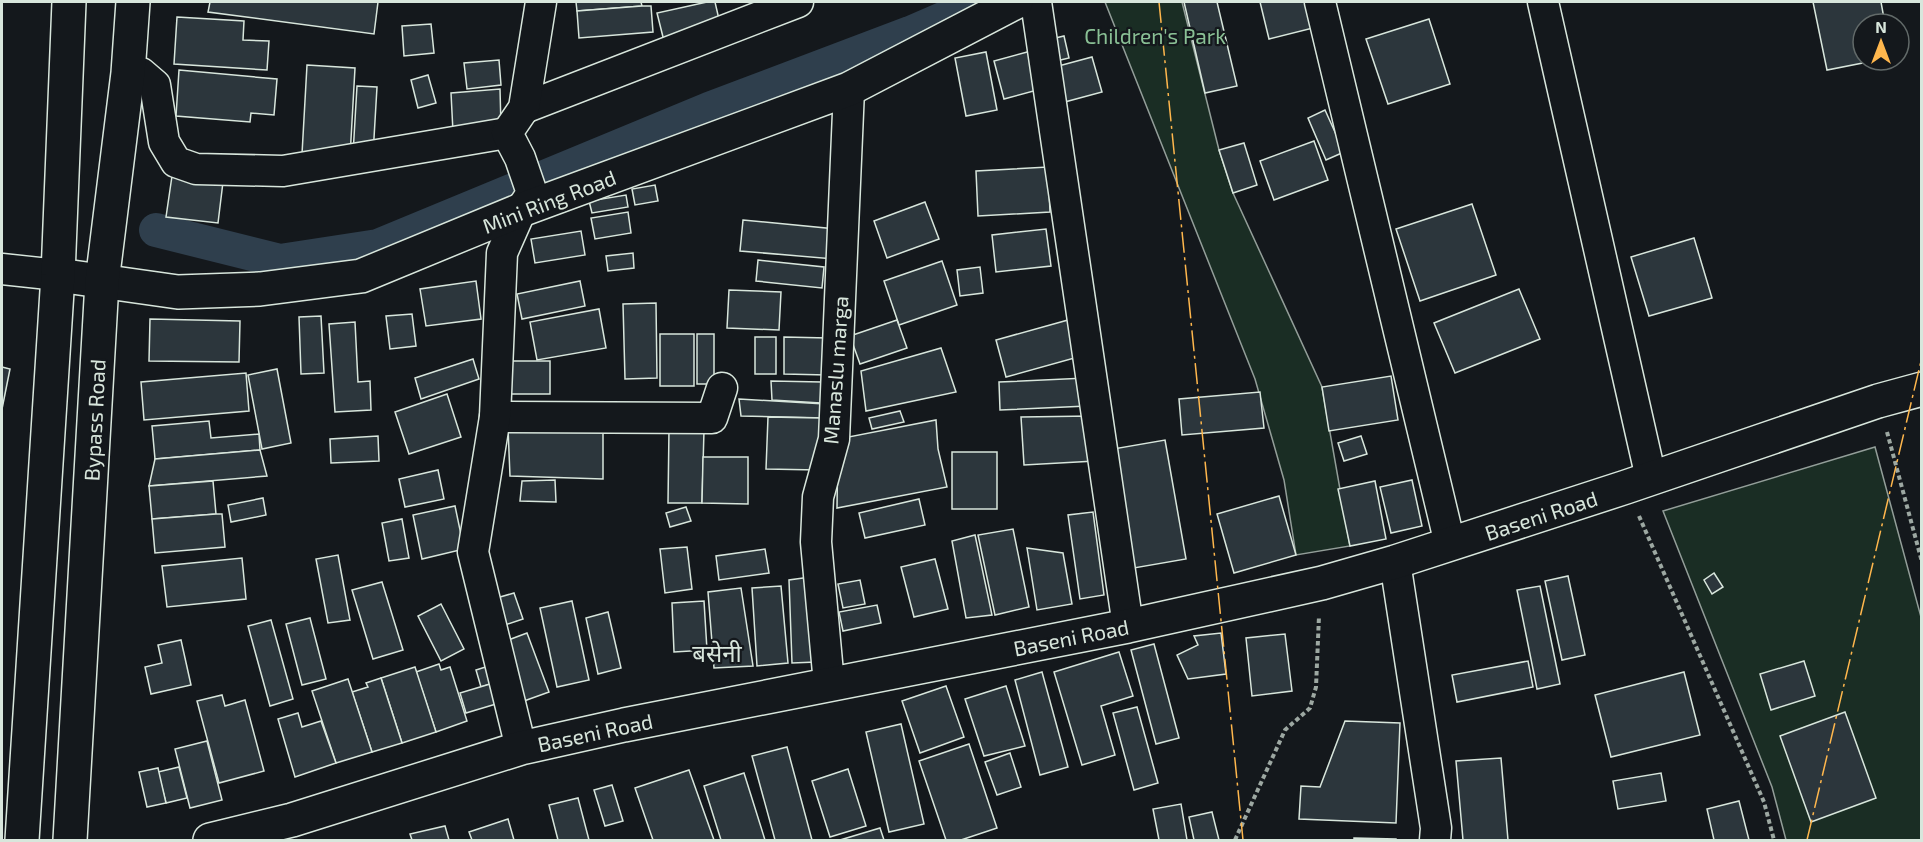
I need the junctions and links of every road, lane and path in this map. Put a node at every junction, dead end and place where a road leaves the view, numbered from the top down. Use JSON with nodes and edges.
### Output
{"nodes":[{"id":1,"x":69,"y":2,"type":"edge"},
{"id":2,"x":133,"y":2,"type":"edge"},
{"id":3,"x":541,"y":2,"type":"edge"},
{"id":4,"x":798,"y":2,"type":"edge"},
{"id":5,"x":1016,"y":2,"type":"edge"},
{"id":6,"x":1036,"y":2,"type":"edge"},
{"id":7,"x":1320,"y":2,"type":"edge"},
{"id":8,"x":1543,"y":2,"type":"edge"},
{"id":9,"x":128,"y":73,"type":"junction"},
{"id":10,"x":849,"y":89,"type":"junction"},
{"id":11,"x":524,"y":108,"type":"junction"},
{"id":12,"x":514,"y":146,"type":"junction"},
{"id":13,"x":527,"y":201,"type":"junction"},
{"id":14,"x":2,"y":269,"type":"edge"},
{"id":15,"x":58,"y":275,"type":"junction"},
{"id":16,"x":102,"y":282,"type":"junction"},
{"id":17,"x":722,"y":388,"type":"dead end"},
{"id":18,"x":1922,"y":389,"type":"edge"},
{"id":19,"x":1878,"y":401,"type":"junction"},
{"id":20,"x":495,"y":417,"type":"junction"},
{"id":21,"x":1639,"y":483,"type":"junction"},
{"id":22,"x":1450,"y":544,"type":"junction"},
{"id":23,"x":1395,"y":562,"type":"junction"},
{"id":24,"x":1922,"y":562,"type":"edge"},
{"id":25,"x":1322,"y":583,"type":"junction"},
{"id":26,"x":1128,"y":626,"type":"junction"},
{"id":27,"x":829,"y":684,"type":"junction"},
{"id":28,"x":521,"y":748,"type":"junction"},
{"id":29,"x":294,"y":830,"type":"edge"},
{"id":30,"x":22,"y":840,"type":"edge"},
{"id":31,"x":70,"y":840,"type":"edge"},
{"id":32,"x":210,"y":840,"type":"edge"},
{"id":33,"x":1234,"y":840,"type":"edge"},
{"id":34,"x":1435,"y":840,"type":"edge"},
{"id":35,"x":1774,"y":840,"type":"edge"}],
"edges":[{"from":1,"to":15,"type":"main road"},
{"from":2,"to":9,"type":"main road","name":"Bypass Road"},
{"from":3,"to":11,"type":"street"},
{"from":4,"to":11,"type":"street"},
{"from":5,"to":10,"type":"main road","name":"Mini Ring Road"},
{"from":6,"to":26,"type":"street"},
{"from":7,"to":22,"type":"street"},
{"from":8,"to":21,"type":"street"},
{"from":9,"to":12,"type":"street"},
{"from":9,"to":16,"type":"main road","name":"Bypass Road"},
{"from":10,"to":13,"type":"main road","name":"Mini Ring Road"},
{"from":10,"to":27,"type":"street","name":"Manaslu marga"},
{"from":11,"to":12,"type":"street"},
{"from":12,"to":13,"type":"street"},
{"from":13,"to":16,"type":"main road","name":"Mini Ring Road"},
{"from":13,"to":20,"type":"street"},
{"from":14,"to":15,"type":"street"},
{"from":15,"to":16,"type":"main road","name":"Mini Ring Road"},
{"from":15,"to":30,"type":"main road"},
{"from":16,"to":31,"type":"main road","name":"Bypass Road"},
{"from":17,"to":20,"type":"street"},
{"from":18,"to":19,"type":"main road","name":"Baseni Road"},
{"from":19,"to":21,"type":"main road","name":"Baseni Road"},
{"from":19,"to":24,"type":"path"},
{"from":20,"to":28,"type":"street"},
{"from":21,"to":22,"type":"main road","name":"Baseni Road"},
{"from":21,"to":35,"type":"path"},
{"from":22,"to":23,"type":"main road","name":"Baseni Road"},
{"from":23,"to":25,"type":"main road","name":"Baseni Road"},
{"from":23,"to":34,"type":"street"},
{"from":25,"to":26,"type":"main road","name":"Baseni Road"},
{"from":25,"to":33,"type":"path"},
{"from":26,"to":27,"type":"main road","name":"Baseni Road"},
{"from":27,"to":28,"type":"main road","name":"Baseni Road"},
{"from":28,"to":29,"type":"main road","name":"Baseni Road"},
{"from":29,"to":32,"type":"main road","name":"Baseni Road"}]}
